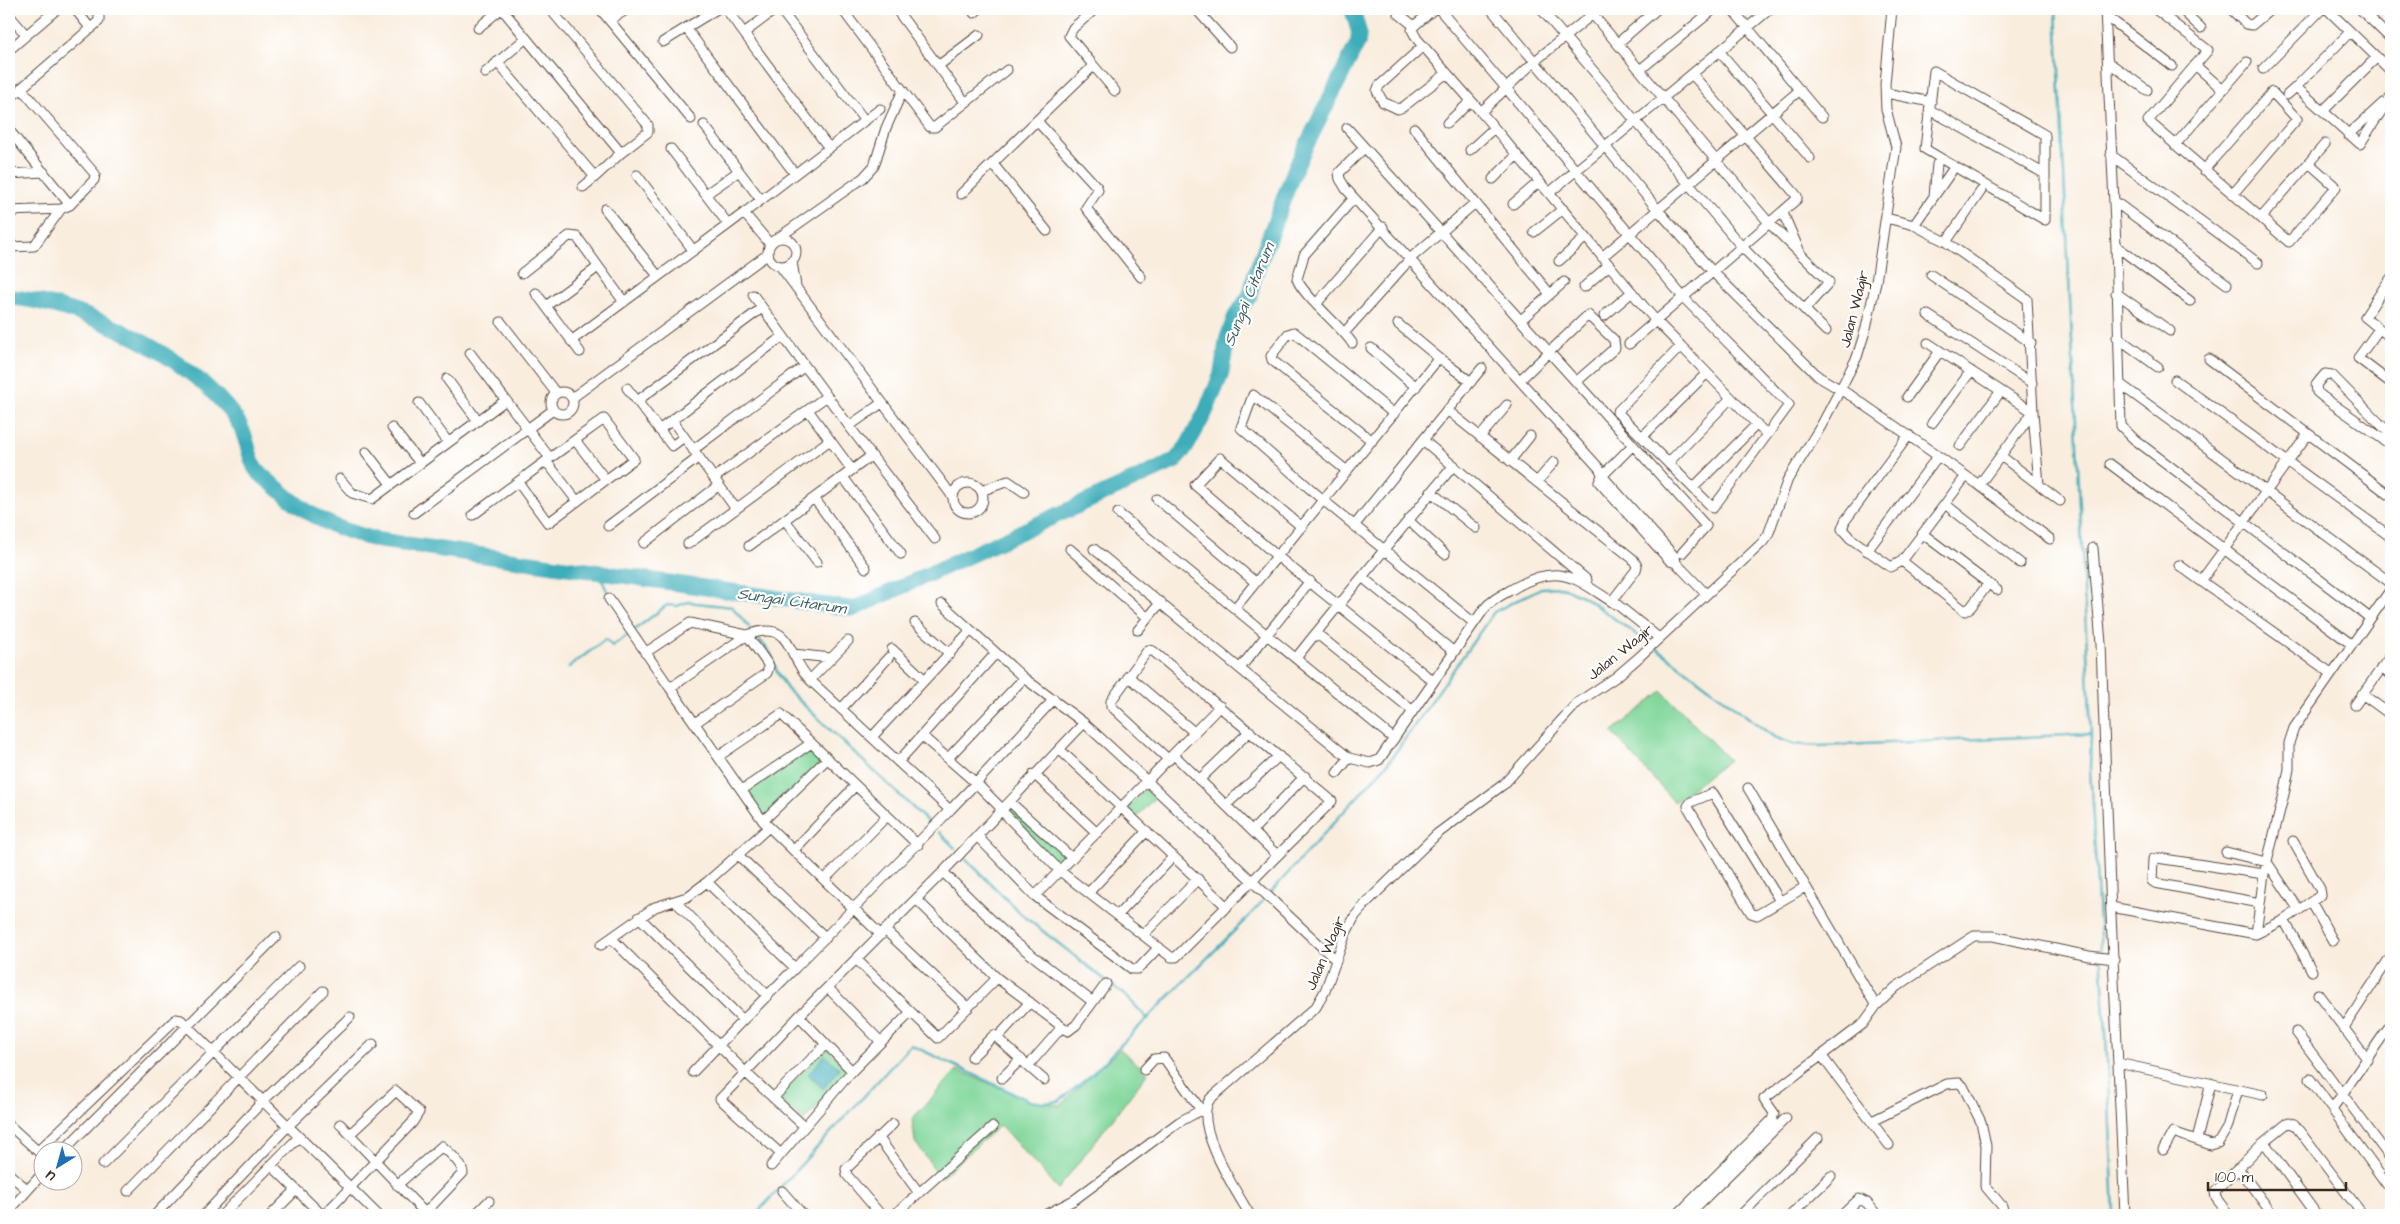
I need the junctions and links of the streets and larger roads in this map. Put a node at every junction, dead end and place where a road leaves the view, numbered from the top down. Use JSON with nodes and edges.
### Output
{"nodes":[{"id":1,"x":57,"y":9,"type":"edge"},
{"id":2,"x":75,"y":9,"type":"edge"},
{"id":3,"x":95,"y":9,"type":"edge"},
{"id":4,"x":502,"y":9,"type":"edge"},
{"id":5,"x":550,"y":9,"type":"edge"},
{"id":6,"x":600,"y":9,"type":"edge"},
{"id":7,"x":628,"y":9,"type":"edge"},
{"id":8,"x":716,"y":9,"type":"edge"},
{"id":9,"x":726,"y":9,"type":"edge"},
{"id":10,"x":776,"y":9,"type":"edge"},
{"id":11,"x":780,"y":9,"type":"edge"},
{"id":12,"x":842,"y":9,"type":"edge"},
{"id":13,"x":896,"y":9,"type":"edge"},
{"id":14,"x":1095,"y":9,"type":"edge"},
{"id":15,"x":1196,"y":9,"type":"edge"},
{"id":16,"x":1434,"y":9,"type":"edge"},
{"id":17,"x":1438,"y":9,"type":"edge"},
{"id":18,"x":1491,"y":9,"type":"edge"},
{"id":19,"x":1541,"y":9,"type":"edge"},
{"id":20,"x":1657,"y":9,"type":"edge"},
{"id":21,"x":1714,"y":9,"type":"edge"},
{"id":22,"x":1732,"y":9,"type":"edge"},
{"id":23,"x":1770,"y":9,"type":"edge"},
{"id":24,"x":1892,"y":9,"type":"edge"},
{"id":25,"x":2155,"y":9,"type":"edge"},
{"id":26,"x":2182,"y":9,"type":"edge"},
{"id":27,"x":2231,"y":9,"type":"edge"},
{"id":28,"x":2271,"y":9,"type":"edge"},
{"id":29,"x":2322,"y":9,"type":"edge"},
{"id":30,"x":2327,"y":9,"type":"edge"},
{"id":31,"x":2360,"y":9,"type":"edge"},
{"id":32,"x":1593,"y":11,"type":"edge"},
{"id":33,"x":1398,"y":12,"type":"dead end"},
{"id":34,"x":2105,"y":12,"type":"edge"},
{"id":35,"x":9,"y":15,"type":"edge"},
{"id":36,"x":609,"y":20,"type":"junction"},
{"id":37,"x":1414,"y":26,"type":"junction"},
{"id":38,"x":1748,"y":26,"type":"junction"},
{"id":39,"x":91,"y":28,"type":"junction"},
{"id":40,"x":478,"y":28,"type":"dead end"},
{"id":41,"x":686,"y":28,"type":"junction"},
{"id":42,"x":2201,"y":28,"type":"dead end"},
{"id":43,"x":2350,"y":32,"type":"junction"},
{"id":44,"x":744,"y":33,"type":"junction"},
{"id":45,"x":26,"y":35,"type":"junction"},
{"id":46,"x":979,"y":35,"type":"dead end"},
{"id":47,"x":1565,"y":37,"type":"junction"},
{"id":48,"x":526,"y":38,"type":"junction"},
{"id":49,"x":2391,"y":40,"type":"edge"},
{"id":50,"x":663,"y":42,"type":"dead end"},
{"id":51,"x":1618,"y":43,"type":"junction"},
{"id":52,"x":1422,"y":46,"type":"junction"},
{"id":53,"x":1230,"y":47,"type":"dead end"},
{"id":54,"x":9,"y":50,"type":"edge"},
{"id":55,"x":1719,"y":51,"type":"junction"},
{"id":56,"x":2377,"y":57,"type":"junction"},
{"id":57,"x":1535,"y":61,"type":"junction"},
{"id":58,"x":498,"y":62,"type":"junction"},
{"id":59,"x":2108,"y":62,"type":"junction"},
{"id":60,"x":2247,"y":62,"type":"dead end"},
{"id":61,"x":1093,"y":65,"type":"junction"},
{"id":62,"x":2195,"y":65,"type":"junction"},
{"id":63,"x":938,"y":66,"type":"junction"},
{"id":64,"x":2172,"y":66,"type":"dead end"},
{"id":65,"x":1641,"y":69,"type":"junction"},
{"id":66,"x":2264,"y":69,"type":"dead end"},
{"id":67,"x":1007,"y":70,"type":"dead end"},
{"id":68,"x":2391,"y":71,"type":"edge"},
{"id":69,"x":485,"y":73,"type":"dead end"},
{"id":70,"x":1447,"y":73,"type":"junction"},
{"id":71,"x":1692,"y":74,"type":"junction"},
{"id":72,"x":2296,"y":87,"type":"junction"},
{"id":73,"x":22,"y":88,"type":"junction"},
{"id":74,"x":1505,"y":89,"type":"junction"},
{"id":75,"x":903,"y":90,"type":"junction"},
{"id":76,"x":1800,"y":90,"type":"junction"},
{"id":77,"x":2147,"y":90,"type":"dead end"},
{"id":78,"x":2223,"y":90,"type":"junction"},
{"id":79,"x":1115,"y":91,"type":"dead end"},
{"id":80,"x":1886,"y":93,"type":"junction"},
{"id":81,"x":2287,"y":95,"type":"dead end"},
{"id":82,"x":2391,"y":96,"type":"edge"},
{"id":83,"x":1664,"y":97,"type":"junction"},
{"id":84,"x":9,"y":99,"type":"edge"},
{"id":85,"x":1471,"y":101,"type":"junction"},
{"id":86,"x":965,"y":102,"type":"junction"},
{"id":87,"x":1930,"y":106,"type":"junction"},
{"id":88,"x":880,"y":109,"type":"dead end"},
{"id":89,"x":2323,"y":111,"type":"junction"},
{"id":90,"x":1481,"y":112,"type":"junction"},
{"id":91,"x":1771,"y":114,"type":"junction"},
{"id":92,"x":1822,"y":117,"type":"dead end"},
{"id":93,"x":691,"y":119,"type":"dead end"},
{"id":94,"x":1636,"y":120,"type":"junction"},
{"id":95,"x":865,"y":121,"type":"junction"},
{"id":96,"x":1036,"y":121,"type":"junction"},
{"id":97,"x":1447,"y":123,"type":"dead end"},
{"id":98,"x":704,"y":125,"type":"dead end"},
{"id":99,"x":1347,"y":128,"type":"dead end"},
{"id":100,"x":1414,"y":128,"type":"dead end"},
{"id":101,"x":1494,"y":128,"type":"junction"},
{"id":102,"x":9,"y":130,"type":"edge"},
{"id":103,"x":2348,"y":135,"type":"junction"},
{"id":104,"x":1745,"y":136,"type":"junction"},
{"id":105,"x":13,"y":141,"type":"edge"},
{"id":106,"x":2325,"y":144,"type":"dead end"},
{"id":107,"x":2176,"y":145,"type":"junction"},
{"id":108,"x":1605,"y":146,"type":"junction"},
{"id":109,"x":671,"y":148,"type":"dead end"},
{"id":110,"x":829,"y":148,"type":"junction"},
{"id":111,"x":1364,"y":148,"type":"junction"},
{"id":112,"x":1470,"y":150,"type":"dead end"},
{"id":113,"x":621,"y":153,"type":"junction"},
{"id":114,"x":1517,"y":155,"type":"junction"},
{"id":115,"x":2111,"y":155,"type":"junction"},
{"id":116,"x":1810,"y":158,"type":"dead end"},
{"id":117,"x":1716,"y":162,"type":"junction"},
{"id":118,"x":2309,"y":163,"type":"junction"},
{"id":119,"x":992,"y":164,"type":"junction"},
{"id":120,"x":1937,"y":164,"type":"dead end"},
{"id":121,"x":1577,"y":170,"type":"junction"},
{"id":122,"x":2204,"y":170,"type":"junction"},
{"id":123,"x":739,"y":171,"type":"junction"},
{"id":124,"x":44,"y":172,"type":"junction"},
{"id":125,"x":1951,"y":172,"type":"dead end"},
{"id":126,"x":9,"y":174,"type":"edge"},
{"id":127,"x":795,"y":174,"type":"junction"},
{"id":128,"x":2045,"y":174,"type":"junction"},
{"id":129,"x":637,"y":175,"type":"dead end"},
{"id":130,"x":595,"y":177,"type":"junction"},
{"id":131,"x":1493,"y":179,"type":"dead end"},
{"id":132,"x":1538,"y":182,"type":"junction"},
{"id":133,"x":1690,"y":184,"type":"junction"},
{"id":134,"x":583,"y":187,"type":"dead end"},
{"id":135,"x":1981,"y":191,"type":"dead end"},
{"id":136,"x":1549,"y":193,"type":"junction"},
{"id":137,"x":706,"y":194,"type":"junction"},
{"id":138,"x":961,"y":194,"type":"dead end"},
{"id":139,"x":2233,"y":194,"type":"junction"},
{"id":140,"x":1934,"y":196,"type":"junction"},
{"id":141,"x":1354,"y":198,"type":"junction"},
{"id":142,"x":760,"y":200,"type":"junction"},
{"id":143,"x":2114,"y":201,"type":"junction"},
{"id":144,"x":1475,"y":203,"type":"junction"},
{"id":145,"x":1514,"y":204,"type":"dead end"},
{"id":146,"x":70,"y":205,"type":"junction"},
{"id":147,"x":61,"y":209,"type":"junction"},
{"id":148,"x":605,"y":209,"type":"dead end"},
{"id":149,"x":1562,"y":209,"type":"junction"},
{"id":150,"x":1658,"y":210,"type":"junction"},
{"id":151,"x":9,"y":211,"type":"edge"},
{"id":152,"x":1783,"y":212,"type":"junction"},
{"id":153,"x":744,"y":213,"type":"junction"},
{"id":154,"x":1886,"y":218,"type":"junction"},
{"id":155,"x":2261,"y":218,"type":"junction"},
{"id":156,"x":803,"y":222,"type":"junction"},
{"id":157,"x":728,"y":224,"type":"junction"},
{"id":158,"x":1770,"y":224,"type":"junction"},
{"id":159,"x":1914,"y":225,"type":"junction"},
{"id":160,"x":1383,"y":227,"type":"junction"},
{"id":161,"x":1047,"y":231,"type":"dead end"},
{"id":162,"x":1442,"y":232,"type":"junction"},
{"id":163,"x":1534,"y":232,"type":"dead end"},
{"id":164,"x":1630,"y":234,"type":"junction"},
{"id":165,"x":1586,"y":237,"type":"junction"},
{"id":166,"x":1946,"y":242,"type":"junction"},
{"id":167,"x":772,"y":245,"type":"junction"},
{"id":168,"x":795,"y":246,"type":"junction"},
{"id":169,"x":2116,"y":246,"type":"junction"},
{"id":170,"x":1742,"y":247,"type":"junction"},
{"id":171,"x":9,"y":248,"type":"edge"},
{"id":172,"x":693,"y":250,"type":"junction"},
{"id":173,"x":1801,"y":255,"type":"junction"},
{"id":174,"x":1602,"y":257,"type":"junction"},
{"id":175,"x":1411,"y":258,"type":"junction"},
{"id":176,"x":792,"y":262,"type":"junction"},
{"id":177,"x":1559,"y":262,"type":"dead end"},
{"id":178,"x":2258,"y":263,"type":"dead end"},
{"id":179,"x":1609,"y":265,"type":"junction"},
{"id":180,"x":780,"y":266,"type":"junction"},
{"id":181,"x":598,"y":267,"type":"junction"},
{"id":182,"x":1712,"y":271,"type":"junction"},
{"id":183,"x":522,"y":272,"type":"dead end"},
{"id":184,"x":1930,"y":275,"type":"dead end"},
{"id":185,"x":658,"y":276,"type":"junction"},
{"id":186,"x":1141,"y":277,"type":"dead end"},
{"id":187,"x":2391,"y":278,"type":"edge"},
{"id":188,"x":1564,"y":282,"type":"dead end"},
{"id":189,"x":2227,"y":284,"type":"dead end"},
{"id":190,"x":796,"y":287,"type":"junction"},
{"id":191,"x":1584,"y":287,"type":"dead end"},
{"id":192,"x":2388,"y":288,"type":"edge"},
{"id":193,"x":1632,"y":292,"type":"junction"},
{"id":194,"x":536,"y":293,"type":"dead end"},
{"id":195,"x":2116,"y":293,"type":"junction"},
{"id":196,"x":1550,"y":294,"type":"junction"},
{"id":197,"x":752,"y":295,"type":"dead end"},
{"id":198,"x":1683,"y":297,"type":"junction"},
{"id":199,"x":2190,"y":301,"type":"dead end"},
{"id":200,"x":624,"y":302,"type":"junction"},
{"id":201,"x":1317,"y":303,"type":"junction"},
{"id":202,"x":546,"y":306,"type":"junction"},
{"id":203,"x":762,"y":308,"type":"junction"},
{"id":204,"x":1805,"y":309,"type":"junction"},
{"id":205,"x":1928,"y":315,"type":"dead end"},
{"id":206,"x":1604,"y":316,"type":"dead end"},
{"id":207,"x":1521,"y":320,"type":"junction"},
{"id":208,"x":1656,"y":321,"type":"junction"},
{"id":209,"x":501,"y":322,"type":"dead end"},
{"id":210,"x":1398,"y":324,"type":"dead end"},
{"id":211,"x":2380,"y":329,"type":"junction"},
{"id":212,"x":1826,"y":331,"type":"dead end"},
{"id":213,"x":2170,"y":331,"type":"dead end"},
{"id":214,"x":1345,"y":332,"type":"junction"},
{"id":215,"x":783,"y":336,"type":"junction"},
{"id":216,"x":2117,"y":337,"type":"junction"},
{"id":217,"x":2391,"y":338,"type":"edge"},
{"id":218,"x":572,"y":341,"type":"junction"},
{"id":219,"x":1352,"y":343,"type":"dead end"},
{"id":220,"x":1928,"y":343,"type":"dead end"},
{"id":221,"x":2031,"y":343,"type":"junction"},
{"id":222,"x":1629,"y":344,"type":"dead end"},
{"id":223,"x":1681,"y":346,"type":"junction"},
{"id":224,"x":1371,"y":348,"type":"dead end"},
{"id":225,"x":1549,"y":351,"type":"junction"},
{"id":226,"x":1940,"y":351,"type":"junction"},
{"id":227,"x":580,"y":352,"type":"dead end"},
{"id":228,"x":470,"y":353,"type":"dead end"},
{"id":229,"x":1439,"y":358,"type":"junction"},
{"id":230,"x":2209,"y":359,"type":"dead end"},
{"id":231,"x":805,"y":366,"type":"junction"},
{"id":232,"x":1482,"y":368,"type":"dead end"},
{"id":233,"x":2158,"y":368,"type":"dead end"},
{"id":234,"x":1971,"y":371,"type":"junction"},
{"id":235,"x":1707,"y":373,"type":"junction"},
{"id":236,"x":446,"y":379,"type":"dead end"},
{"id":237,"x":1520,"y":380,"type":"junction"},
{"id":238,"x":2175,"y":380,"type":"dead end"},
{"id":239,"x":1471,"y":382,"type":"junction"},
{"id":240,"x":1576,"y":382,"type":"junction"},
{"id":241,"x":2032,"y":383,"type":"junction"},
{"id":242,"x":2391,"y":383,"type":"edge"},
{"id":243,"x":2120,"y":384,"type":"junction"},
{"id":244,"x":1416,"y":386,"type":"junction"},
{"id":245,"x":627,"y":388,"type":"dead end"},
{"id":246,"x":1840,"y":390,"type":"junction"},
{"id":247,"x":2001,"y":391,"type":"junction"},
{"id":248,"x":556,"y":394,"type":"junction"},
{"id":249,"x":827,"y":396,"type":"junction"},
{"id":250,"x":1907,"y":397,"type":"dead end"},
{"id":251,"x":572,"y":398,"type":"junction"},
{"id":252,"x":1732,"y":398,"type":"junction"},
{"id":253,"x":506,"y":400,"type":"junction"},
{"id":254,"x":637,"y":401,"type":"junction"},
{"id":255,"x":419,"y":402,"type":"dead end"},
{"id":256,"x":882,"y":403,"type":"junction"},
{"id":257,"x":1507,"y":406,"type":"dead end"},
{"id":258,"x":553,"y":410,"type":"junction"},
{"id":259,"x":808,"y":410,"type":"junction"},
{"id":260,"x":1447,"y":410,"type":"junction"},
{"id":261,"x":2033,"y":412,"type":"junction"},
{"id":262,"x":1394,"y":414,"type":"junction"},
{"id":263,"x":672,"y":420,"type":"junction"},
{"id":264,"x":478,"y":421,"type":"junction"},
{"id":265,"x":1757,"y":424,"type":"junction"},
{"id":266,"x":1932,"y":424,"type":"dead end"},
{"id":267,"x":849,"y":426,"type":"junction"},
{"id":268,"x":392,"y":428,"type":"dead end"},
{"id":269,"x":528,"y":429,"type":"junction"},
{"id":270,"x":659,"y":430,"type":"junction"},
{"id":271,"x":2308,"y":434,"type":"junction"},
{"id":272,"x":1767,"y":435,"type":"junction"},
{"id":273,"x":1909,"y":435,"type":"junction"},
{"id":274,"x":2391,"y":435,"type":"edge"},
{"id":275,"x":1530,"y":436,"type":"dead end"},
{"id":276,"x":684,"y":437,"type":"junction"},
{"id":277,"x":1480,"y":437,"type":"junction"},
{"id":278,"x":1642,"y":437,"type":"junction"},
{"id":279,"x":575,"y":440,"type":"junction"},
{"id":280,"x":830,"y":440,"type":"junction"},
{"id":281,"x":1423,"y":440,"type":"junction"},
{"id":282,"x":1372,"y":441,"type":"junction"},
{"id":283,"x":448,"y":442,"type":"junction"},
{"id":284,"x":2391,"y":444,"type":"edge"},
{"id":285,"x":1632,"y":445,"type":"junction"},
{"id":286,"x":1960,"y":446,"type":"dead end"},
{"id":287,"x":366,"y":452,"type":"dead end"},
{"id":288,"x":696,"y":453,"type":"junction"},
{"id":289,"x":871,"y":456,"type":"junction"},
{"id":290,"x":1938,"y":456,"type":"junction"},
{"id":291,"x":2001,"y":456,"type":"junction"},
{"id":292,"x":548,"y":459,"type":"junction"},
{"id":293,"x":1510,"y":461,"type":"junction"},
{"id":294,"x":1554,"y":462,"type":"dead end"},
{"id":295,"x":2287,"y":462,"type":"junction"},
{"id":296,"x":420,"y":463,"type":"junction"},
{"id":297,"x":1668,"y":463,"type":"junction"},
{"id":298,"x":2110,"y":464,"type":"dead end"},
{"id":299,"x":1454,"y":465,"type":"junction"},
{"id":300,"x":852,"y":470,"type":"junction"},
{"id":301,"x":1347,"y":471,"type":"junction"},
{"id":302,"x":843,"y":476,"type":"junction"},
{"id":303,"x":1602,"y":476,"type":"junction"},
{"id":304,"x":1966,"y":476,"type":"junction"},
{"id":305,"x":340,"y":479,"type":"dead end"},
{"id":306,"x":606,"y":480,"type":"junction"},
{"id":307,"x":518,"y":482,"type":"junction"},
{"id":308,"x":717,"y":482,"type":"junction"},
{"id":309,"x":1537,"y":482,"type":"junction"},
{"id":310,"x":391,"y":484,"type":"junction"},
{"id":311,"x":1979,"y":485,"type":"junction"},
{"id":312,"x":2039,"y":485,"type":"junction"},
{"id":313,"x":1693,"y":488,"type":"junction"},
{"id":314,"x":982,"y":491,"type":"junction"},
{"id":315,"x":1024,"y":492,"type":"dead end"},
{"id":316,"x":1431,"y":492,"type":"junction"},
{"id":317,"x":2265,"y":492,"type":"junction"},
{"id":318,"x":2391,"y":496,"type":"edge"},
{"id":319,"x":953,"y":497,"type":"junction"},
{"id":320,"x":814,"y":498,"type":"junction"},
{"id":321,"x":1157,"y":499,"type":"dead end"},
{"id":322,"x":1323,"y":500,"type":"junction"},
{"id":323,"x":577,"y":501,"type":"junction"},
{"id":324,"x":2060,"y":501,"type":"dead end"},
{"id":325,"x":1946,"y":504,"type":"junction"},
{"id":326,"x":736,"y":509,"type":"junction"},
{"id":327,"x":414,"y":513,"type":"dead end"},
{"id":328,"x":1118,"y":513,"type":"dead end"},
{"id":329,"x":473,"y":515,"type":"dead end"},
{"id":330,"x":785,"y":520,"type":"junction"},
{"id":331,"x":1408,"y":520,"type":"junction"},
{"id":332,"x":2243,"y":521,"type":"junction"},
{"id":333,"x":608,"y":526,"type":"dead end"},
{"id":334,"x":1354,"y":526,"type":"junction"},
{"id":335,"x":1302,"y":527,"type":"junction"},
{"id":336,"x":1476,"y":528,"type":"dead end"},
{"id":337,"x":1923,"y":534,"type":"junction"},
{"id":338,"x":2391,"y":537,"type":"edge"},
{"id":339,"x":934,"y":539,"type":"dead end"},
{"id":340,"x":2050,"y":539,"type":"dead end"},
{"id":341,"x":644,"y":543,"type":"dead end"},
{"id":342,"x":688,"y":544,"type":"dead end"},
{"id":343,"x":749,"y":546,"type":"dead end"},
{"id":344,"x":2093,"y":548,"type":"dead end"},
{"id":345,"x":1070,"y":549,"type":"dead end"},
{"id":346,"x":1094,"y":549,"type":"dead end"},
{"id":347,"x":1384,"y":550,"type":"junction"},
{"id":348,"x":2222,"y":550,"type":"junction"},
{"id":349,"x":1867,"y":551,"type":"junction"},
{"id":350,"x":1682,"y":553,"type":"dead end"},
{"id":351,"x":901,"y":554,"type":"dead end"},
{"id":352,"x":1445,"y":554,"type":"dead end"},
{"id":353,"x":1277,"y":556,"type":"junction"},
{"id":354,"x":1902,"y":561,"type":"junction"},
{"id":355,"x":817,"y":562,"type":"dead end"},
{"id":356,"x":2020,"y":563,"type":"dead end"},
{"id":357,"x":2178,"y":565,"type":"dead end"},
{"id":358,"x":866,"y":568,"type":"dead end"},
{"id":359,"x":1362,"y":577,"type":"junction"},
{"id":360,"x":1310,"y":581,"type":"junction"},
{"id":361,"x":2201,"y":581,"type":"junction"},
{"id":362,"x":1256,"y":582,"type":"junction"},
{"id":363,"x":2391,"y":583,"type":"edge"},
{"id":364,"x":1988,"y":584,"type":"junction"},
{"id":365,"x":2391,"y":589,"type":"edge"},
{"id":366,"x":1997,"y":590,"type":"dead end"},
{"id":367,"x":1706,"y":594,"type":"junction"},
{"id":368,"x":609,"y":599,"type":"dead end"},
{"id":369,"x":1161,"y":602,"type":"junction"},
{"id":370,"x":1615,"y":603,"type":"junction"},
{"id":371,"x":942,"y":604,"type":"dead end"},
{"id":372,"x":1339,"y":605,"type":"junction"},
{"id":373,"x":1235,"y":608,"type":"junction"},
{"id":374,"x":1148,"y":618,"type":"junction"},
{"id":375,"x":2370,"y":618,"type":"junction"},
{"id":376,"x":915,"y":623,"type":"dead end"},
{"id":377,"x":1474,"y":623,"type":"junction"},
{"id":378,"x":1138,"y":630,"type":"dead end"},
{"id":379,"x":970,"y":631,"type":"junction"},
{"id":380,"x":1316,"y":633,"type":"junction"},
{"id":381,"x":1267,"y":634,"type":"junction"},
{"id":382,"x":747,"y":636,"type":"junction"},
{"id":383,"x":1658,"y":639,"type":"junction"},
{"id":384,"x":848,"y":641,"type":"dead end"},
{"id":385,"x":2351,"y":644,"type":"junction"},
{"id":386,"x":1454,"y":652,"type":"junction"},
{"id":387,"x":645,"y":653,"type":"junction"},
{"id":388,"x":996,"y":653,"type":"junction"},
{"id":389,"x":793,"y":654,"type":"junction"},
{"id":390,"x":950,"y":654,"type":"junction"},
{"id":391,"x":2391,"y":654,"type":"edge"},
{"id":392,"x":832,"y":658,"type":"junction"},
{"id":393,"x":1296,"y":658,"type":"junction"},
{"id":394,"x":1240,"y":667,"type":"junction"},
{"id":395,"x":2381,"y":668,"type":"junction"},
{"id":396,"x":2331,"y":673,"type":"junction"},
{"id":397,"x":2391,"y":675,"type":"edge"},
{"id":398,"x":1128,"y":676,"type":"junction"},
{"id":399,"x":1024,"y":678,"type":"junction"},
{"id":400,"x":810,"y":680,"type":"junction"},
{"id":401,"x":925,"y":680,"type":"junction"},
{"id":402,"x":1433,"y":682,"type":"junction"},
{"id":403,"x":670,"y":688,"type":"junction"},
{"id":404,"x":2362,"y":694,"type":"junction"},
{"id":405,"x":1054,"y":699,"type":"junction"},
{"id":406,"x":2355,"y":705,"type":"dead end"},
{"id":407,"x":1220,"y":706,"type":"junction"},
{"id":408,"x":841,"y":709,"type":"junction"},
{"id":409,"x":1413,"y":710,"type":"junction"},
{"id":410,"x":2391,"y":715,"type":"edge"},
{"id":411,"x":695,"y":722,"type":"junction"},
{"id":412,"x":1084,"y":723,"type":"junction"},
{"id":413,"x":1250,"y":732,"type":"junction"},
{"id":414,"x":1195,"y":734,"type":"junction"},
{"id":415,"x":922,"y":736,"type":"junction"},
{"id":416,"x":872,"y":737,"type":"junction"},
{"id":417,"x":1394,"y":739,"type":"junction"},
{"id":418,"x":810,"y":744,"type":"junction"},
{"id":419,"x":1059,"y":749,"type":"junction"},
{"id":420,"x":719,"y":756,"type":"junction"},
{"id":421,"x":1279,"y":756,"type":"junction"},
{"id":422,"x":1172,"y":757,"type":"junction"},
{"id":423,"x":948,"y":758,"type":"junction"},
{"id":424,"x":1349,"y":758,"type":"junction"},
{"id":425,"x":826,"y":759,"type":"junction"},
{"id":426,"x":898,"y":762,"type":"junction"},
{"id":427,"x":1337,"y":773,"type":"dead end"},
{"id":428,"x":1034,"y":774,"type":"junction"},
{"id":429,"x":1305,"y":776,"type":"junction"},
{"id":430,"x":1199,"y":780,"type":"junction"},
{"id":431,"x":1149,"y":781,"type":"junction"},
{"id":432,"x":976,"y":783,"type":"junction"},
{"id":433,"x":855,"y":786,"type":"junction"},
{"id":434,"x":1748,"y":788,"type":"dead end"},
{"id":435,"x":742,"y":790,"type":"junction"},
{"id":436,"x":1010,"y":802,"type":"junction"},
{"id":437,"x":1226,"y":805,"type":"junction"},
{"id":438,"x":1121,"y":808,"type":"junction"},
{"id":439,"x":950,"y":810,"type":"junction"},
{"id":440,"x":1003,"y":811,"type":"junction"},
{"id":441,"x":887,"y":816,"type":"junction"},
{"id":442,"x":766,"y":824,"type":"junction"},
{"id":443,"x":1252,"y":830,"type":"junction"},
{"id":444,"x":1147,"y":831,"type":"junction"},
{"id":445,"x":1098,"y":833,"type":"junction"},
{"id":446,"x":977,"y":836,"type":"junction"},
{"id":447,"x":2293,"y":841,"type":"dead end"},
{"id":448,"x":918,"y":844,"type":"junction"},
{"id":449,"x":794,"y":850,"type":"junction"},
{"id":450,"x":2226,"y":852,"type":"dead end"},
{"id":451,"x":738,"y":855,"type":"junction"},
{"id":452,"x":1277,"y":855,"type":"junction"},
{"id":453,"x":1173,"y":857,"type":"junction"},
{"id":454,"x":1072,"y":858,"type":"junction"},
{"id":455,"x":2267,"y":862,"type":"junction"},
{"id":456,"x":1060,"y":871,"type":"junction"},
{"id":457,"x":943,"y":872,"type":"junction"},
{"id":458,"x":2264,"y":874,"type":"junction"},
{"id":459,"x":824,"y":880,"type":"junction"},
{"id":460,"x":1198,"y":880,"type":"junction"},
{"id":461,"x":707,"y":882,"type":"junction"},
{"id":462,"x":1252,"y":882,"type":"junction"},
{"id":463,"x":1805,"y":887,"type":"junction"},
{"id":464,"x":1089,"y":892,"type":"junction"},
{"id":465,"x":1034,"y":896,"type":"junction"},
{"id":466,"x":916,"y":899,"type":"junction"},
{"id":467,"x":675,"y":901,"type":"junction"},
{"id":468,"x":1780,"y":901,"type":"junction"},
{"id":469,"x":2260,"y":903,"type":"junction"},
{"id":470,"x":2312,"y":903,"type":"junction"},
{"id":471,"x":1227,"y":907,"type":"junction"},
{"id":472,"x":2111,"y":907,"type":"junction"},
{"id":473,"x":854,"y":909,"type":"junction"},
{"id":474,"x":2299,"y":910,"type":"junction"},
{"id":475,"x":1118,"y":915,"type":"junction"},
{"id":476,"x":640,"y":917,"type":"junction"},
{"id":477,"x":2284,"y":920,"type":"junction"},
{"id":478,"x":884,"y":933,"type":"junction"},
{"id":479,"x":2256,"y":934,"type":"junction"},
{"id":480,"x":1143,"y":935,"type":"junction"},
{"id":481,"x":276,"y":937,"type":"dead end"},
{"id":482,"x":611,"y":938,"type":"junction"},
{"id":483,"x":826,"y":938,"type":"junction"},
{"id":484,"x":2333,"y":941,"type":"dead end"},
{"id":485,"x":601,"y":945,"type":"dead end"},
{"id":486,"x":1159,"y":947,"type":"junction"},
{"id":487,"x":2391,"y":956,"type":"edge"},
{"id":488,"x":2112,"y":958,"type":"junction"},
{"id":489,"x":857,"y":960,"type":"junction"},
{"id":490,"x":1336,"y":960,"type":"junction"},
{"id":491,"x":299,"y":966,"type":"dead end"},
{"id":492,"x":795,"y":968,"type":"junction"},
{"id":493,"x":2312,"y":971,"type":"dead end"},
{"id":494,"x":997,"y":978,"type":"junction"},
{"id":495,"x":1106,"y":984,"type":"dead end"},
{"id":496,"x":828,"y":988,"type":"junction"},
{"id":497,"x":323,"y":991,"type":"dead end"},
{"id":498,"x":2318,"y":994,"type":"dead end"},
{"id":499,"x":768,"y":996,"type":"junction"},
{"id":500,"x":1030,"y":1002,"type":"junction"},
{"id":501,"x":1093,"y":1002,"type":"junction"},
{"id":502,"x":1876,"y":1006,"type":"junction"},
{"id":503,"x":968,"y":1008,"type":"junction"},
{"id":504,"x":911,"y":1012,"type":"junction"},
{"id":505,"x":350,"y":1016,"type":"dead end"},
{"id":506,"x":799,"y":1016,"type":"junction"},
{"id":507,"x":743,"y":1020,"type":"junction"},
{"id":508,"x":2391,"y":1024,"type":"edge"},
{"id":509,"x":187,"y":1027,"type":"junction"},
{"id":510,"x":1062,"y":1027,"type":"junction"},
{"id":511,"x":2343,"y":1029,"type":"junction"},
{"id":512,"x":2296,"y":1032,"type":"dead end"},
{"id":513,"x":998,"y":1037,"type":"junction"},
{"id":514,"x":881,"y":1042,"type":"junction"},
{"id":515,"x":372,"y":1044,"type":"dead end"},
{"id":516,"x":826,"y":1044,"type":"junction"},
{"id":517,"x":718,"y":1046,"type":"junction"},
{"id":518,"x":212,"y":1052,"type":"junction"},
{"id":519,"x":1821,"y":1055,"type":"junction"},
{"id":520,"x":972,"y":1057,"type":"dead end"},
{"id":521,"x":2368,"y":1060,"type":"junction"},
{"id":522,"x":1025,"y":1062,"type":"junction"},
{"id":523,"x":2118,"y":1063,"type":"junction"},
{"id":524,"x":852,"y":1070,"type":"junction"},
{"id":525,"x":1144,"y":1070,"type":"dead end"},
{"id":526,"x":693,"y":1072,"type":"dead end"},
{"id":527,"x":745,"y":1072,"type":"junction"},
{"id":528,"x":238,"y":1077,"type":"junction"},
{"id":529,"x":1002,"y":1078,"type":"dead end"},
{"id":530,"x":2310,"y":1079,"type":"dead end"},
{"id":531,"x":1044,"y":1080,"type":"dead end"},
{"id":532,"x":2211,"y":1083,"type":"junction"},
{"id":533,"x":2238,"y":1090,"type":"junction"},
{"id":534,"x":2343,"y":1094,"type":"junction"},
{"id":535,"x":2263,"y":1096,"type":"dead end"},
{"id":536,"x":773,"y":1098,"type":"junction"},
{"id":537,"x":263,"y":1101,"type":"junction"},
{"id":538,"x":1203,"y":1109,"type":"junction"},
{"id":539,"x":2332,"y":1109,"type":"junction"},
{"id":540,"x":1786,"y":1118,"type":"dead end"},
{"id":541,"x":1872,"y":1121,"type":"junction"},
{"id":542,"x":340,"y":1124,"type":"dead end"},
{"id":543,"x":893,"y":1124,"type":"dead end"},
{"id":544,"x":9,"y":1125,"type":"edge"},
{"id":545,"x":288,"y":1126,"type":"junction"},
{"id":546,"x":804,"y":1126,"type":"junction"},
{"id":547,"x":993,"y":1127,"type":"dead end"},
{"id":548,"x":350,"y":1134,"type":"junction"},
{"id":549,"x":299,"y":1136,"type":"junction"},
{"id":550,"x":878,"y":1137,"type":"junction"},
{"id":551,"x":1818,"y":1138,"type":"dead end"},
{"id":552,"x":2197,"y":1139,"type":"junction"},
{"id":553,"x":51,"y":1142,"type":"edge"},
{"id":554,"x":72,"y":1142,"type":"edge"},
{"id":555,"x":2264,"y":1142,"type":"junction"},
{"id":556,"x":1890,"y":1145,"type":"dead end"},
{"id":557,"x":32,"y":1146,"type":"edge"},
{"id":558,"x":2163,"y":1150,"type":"dead end"},
{"id":559,"x":781,"y":1154,"type":"junction"},
{"id":560,"x":2391,"y":1159,"type":"edge"},
{"id":561,"x":375,"y":1161,"type":"junction"},
{"id":562,"x":103,"y":1164,"type":"dead end"},
{"id":563,"x":271,"y":1165,"type":"junction"},
{"id":564,"x":770,"y":1166,"type":"dead end"},
{"id":565,"x":2238,"y":1168,"type":"junction"},
{"id":566,"x":9,"y":1174,"type":"edge"},
{"id":567,"x":1831,"y":1176,"type":"dead end"},
{"id":568,"x":32,"y":1185,"type":"edge"},
{"id":569,"x":397,"y":1185,"type":"junction"},
{"id":570,"x":351,"y":1188,"type":"junction"},
{"id":571,"x":28,"y":1190,"type":"junction"},
{"id":572,"x":296,"y":1190,"type":"junction"},
{"id":573,"x":2391,"y":1190,"type":"edge"},
{"id":574,"x":128,"y":1191,"type":"dead end"},
{"id":575,"x":782,"y":1191,"type":"dead end"},
{"id":576,"x":919,"y":1193,"type":"junction"},
{"id":577,"x":489,"y":1201,"type":"dead end"},
{"id":578,"x":9,"y":1211,"type":"edge"},
{"id":579,"x":426,"y":1214,"type":"edge"},
{"id":580,"x":897,"y":1214,"type":"edge"},
{"id":581,"x":1738,"y":1214,"type":"edge"},
{"id":582,"x":155,"y":1215,"type":"edge"},
{"id":583,"x":204,"y":1215,"type":"edge"},
{"id":584,"x":222,"y":1215,"type":"edge"},
{"id":585,"x":271,"y":1215,"type":"edge"},
{"id":586,"x":323,"y":1215,"type":"edge"},
{"id":587,"x":378,"y":1215,"type":"edge"},
{"id":588,"x":477,"y":1215,"type":"edge"},
{"id":589,"x":803,"y":1215,"type":"edge"},
{"id":590,"x":881,"y":1215,"type":"edge"},
{"id":591,"x":1045,"y":1215,"type":"edge"},
{"id":592,"x":1250,"y":1215,"type":"edge"},
{"id":593,"x":1682,"y":1215,"type":"edge"},
{"id":594,"x":1792,"y":1215,"type":"edge"},
{"id":595,"x":1842,"y":1215,"type":"edge"},
{"id":596,"x":1877,"y":1215,"type":"edge"},
{"id":597,"x":2004,"y":1215,"type":"edge"},
{"id":598,"x":2125,"y":1215,"type":"edge"},
{"id":599,"x":2229,"y":1215,"type":"edge"},
{"id":600,"x":2273,"y":1215,"type":"edge"},
{"id":601,"x":2317,"y":1215,"type":"edge"},
{"id":602,"x":2363,"y":1215,"type":"edge"}],
"edges":[{"from":1,"to":45,"type":"street"},
{"from":2,"to":39,"type":"street"},
{"from":3,"to":39,"type":"street"},
{"from":4,"to":40,"type":"street"},
{"from":4,"to":48,"type":"street"},
{"from":5,"to":113,"type":"street"},
{"from":6,"to":36,"type":"street"},
{"from":7,"to":36,"type":"street"},
{"from":8,"to":41,"type":"street"},
{"from":9,"to":44,"type":"street"},
{"from":10,"to":44,"type":"street"},
{"from":11,"to":95,"type":"street"},
{"from":12,"to":75,"type":"street"},
{"from":13,"to":63,"type":"street"},
{"from":14,"to":61,"type":"street"},
{"from":15,"to":53,"type":"street"},
{"from":16,"to":37,"type":"street"},
{"from":17,"to":74,"type":"street"},
{"from":18,"to":57,"type":"street"},
{"from":19,"to":47,"type":"street"},
{"from":20,"to":51,"type":"street"},
{"from":21,"to":65,"type":"street"},
{"from":22,"to":38,"type":"street"},
{"from":23,"to":38,"type":"street"},
{"from":24,"to":80,"type":"street","name":"Jalan Wagir"},
{"from":25,"to":62,"type":"street"},
{"from":26,"to":42,"type":"street"},
{"from":27,"to":28,"type":"street"},
{"from":29,"to":66,"type":"street"},
{"from":30,"to":43,"type":"street"},
{"from":31,"to":49,"type":"street"},
{"from":32,"to":47,"type":"street"},
{"from":32,"to":51,"type":"street"},
{"from":33,"to":37,"type":"street"},
{"from":34,"to":59,"type":"street"},
{"from":34,"to":64,"type":"street"},
{"from":35,"to":45,"type":"street"},
{"from":36,"to":93,"type":"street"},
{"from":37,"to":52,"type":"street"},
{"from":38,"to":55,"type":"street"},
{"from":38,"to":76,"type":"street"},
{"from":39,"to":73,"type":"street"},
{"from":41,"to":50,"type":"street"},
{"from":41,"to":127,"type":"street"},
{"from":43,"to":56,"type":"street"},
{"from":43,"to":72,"type":"street"},
{"from":44,"to":110,"type":"street"},
{"from":45,"to":54,"type":"street"},
{"from":46,"to":63,"type":"street"},
{"from":47,"to":57,"type":"street"},
{"from":47,"to":94,"type":"street"},
{"from":48,"to":58,"type":"street"},
{"from":48,"to":113,"type":"street"},
{"from":51,"to":65,"type":"street"},
{"from":52,"to":70,"type":"street"},
{"from":52,"to":70,"type":"street"},
{"from":55,"to":71,"type":"street"},
{"from":55,"to":91,"type":"street"},
{"from":56,"to":68,"type":"street"},
{"from":56,"to":89,"type":"street"},
{"from":57,"to":74,"type":"street"},
{"from":57,"to":108,"type":"street"},
{"from":58,"to":69,"type":"street"},
{"from":58,"to":130,"type":"street"},
{"from":59,"to":77,"type":"street"},
{"from":59,"to":115,"type":"street"},
{"from":60,"to":78,"type":"street"},
{"from":61,"to":79,"type":"street"},
{"from":61,"to":96,"type":"street"},
{"from":62,"to":78,"type":"street"},
{"from":62,"to":107,"type":"street"},
{"from":63,"to":86,"type":"street"},
{"from":65,"to":83,"type":"street"},
{"from":67,"to":86,"type":"street"},
{"from":70,"to":85,"type":"street"},
{"from":71,"to":83,"type":"street"},
{"from":71,"to":104,"type":"street"},
{"from":72,"to":81,"type":"street"},
{"from":72,"to":89,"type":"street"},
{"from":73,"to":84,"type":"street"},
{"from":73,"to":146,"type":"street"},
{"from":74,"to":90,"type":"street"},
{"from":74,"to":121,"type":"street"},
{"from":75,"to":86,"type":"street"},
{"from":75,"to":156,"type":"street"},
{"from":76,"to":91,"type":"street"},
{"from":76,"to":92,"type":"street"},
{"from":78,"to":107,"type":"street"},
{"from":80,"to":87,"type":"street"},
{"from":80,"to":154,"type":"street","name":"Jalan Wagir"},
{"from":82,"to":103,"type":"street"},
{"from":82,"to":103,"type":"street"},
{"from":83,"to":94,"type":"street"},
{"from":83,"to":117,"type":"street"},
{"from":85,"to":90,"type":"street"},
{"from":85,"to":97,"type":"street"},
{"from":87,"to":128,"type":"street"},
{"from":87,"to":128,"type":"street"},
{"from":87,"to":128,"type":"street"},
{"from":88,"to":95,"type":"street"},
{"from":89,"to":103,"type":"street"},
{"from":90,"to":101,"type":"street"},
{"from":91,"to":104,"type":"street"},
{"from":91,"to":116,"type":"street"},
{"from":94,"to":108,"type":"street"},
{"from":94,"to":133,"type":"street"},
{"from":95,"to":110,"type":"street"},
{"from":96,"to":119,"type":"street"},
{"from":96,"to":186,"type":"street"},
{"from":98,"to":123,"type":"street"},
{"from":99,"to":111,"type":"street"},
{"from":100,"to":144,"type":"street"},
{"from":101,"to":112,"type":"street"},
{"from":101,"to":114,"type":"street"},
{"from":102,"to":105,"type":"street"},
{"from":104,"to":117,"type":"street"},
{"from":104,"to":152,"type":"street"},
{"from":105,"to":124,"type":"street"},
{"from":106,"to":118,"type":"street"},
{"from":107,"to":122,"type":"street"},
{"from":108,"to":121,"type":"street"},
{"from":108,"to":150,"type":"street"},
{"from":109,"to":137,"type":"street"},
{"from":110,"to":127,"type":"street"},
{"from":111,"to":141,"type":"street"},
{"from":111,"to":162,"type":"street"},
{"from":113,"to":130,"type":"street"},
{"from":114,"to":131,"type":"street"},
{"from":114,"to":132,"type":"street"},
{"from":115,"to":143,"type":"street"},
{"from":115,"to":178,"type":"street"},
{"from":117,"to":133,"type":"street"},
{"from":117,"to":158,"type":"street"},
{"from":118,"to":155,"type":"street"},
{"from":118,"to":155,"type":"street"},
{"from":119,"to":138,"type":"street"},
{"from":119,"to":161,"type":"street"},
{"from":120,"to":140,"type":"street"},
{"from":121,"to":136,"type":"street"},
{"from":121,"to":164,"type":"street"},
{"from":122,"to":139,"type":"street"},
{"from":122,"to":139,"type":"street"},
{"from":123,"to":137,"type":"street"},
{"from":123,"to":142,"type":"street"},
{"from":124,"to":126,"type":"street"},
{"from":124,"to":146,"type":"street"},
{"from":125,"to":140,"type":"street"},
{"from":127,"to":142,"type":"street"},
{"from":129,"to":172,"type":"street"},
{"from":130,"to":134,"type":"street"},
{"from":132,"to":136,"type":"street"},
{"from":132,"to":145,"type":"street"},
{"from":133,"to":150,"type":"street"},
{"from":133,"to":170,"type":"street"},
{"from":135,"to":166,"type":"street"},
{"from":136,"to":149,"type":"street"},
{"from":137,"to":157,"type":"street"},
{"from":139,"to":155,"type":"street"},
{"from":140,"to":159,"type":"street"},
{"from":141,"to":160,"type":"street"},
{"from":141,"to":201,"type":"street"},
{"from":142,"to":153,"type":"street"},
{"from":143,"to":169,"type":"street"},
{"from":143,"to":189,"type":"street"},
{"from":144,"to":162,"type":"street"},
{"from":144,"to":196,"type":"street"},
{"from":146,"to":147,"type":"street"},
{"from":147,"to":151,"type":"street"},
{"from":147,"to":171,"type":"street"},
{"from":148,"to":185,"type":"street"},
{"from":149,"to":163,"type":"street"},
{"from":149,"to":165,"type":"street"},
{"from":150,"to":164,"type":"street"},
{"from":150,"to":182,"type":"street"},
{"from":152,"to":158,"type":"street"},
{"from":152,"to":173,"type":"street"},
{"from":153,"to":157,"type":"street"},
{"from":153,"to":167,"type":"street"},
{"from":154,"to":159,"type":"street"},
{"from":154,"to":246,"type":"street","name":"Jalan Wagir"},
{"from":156,"to":167,"type":"street"},
{"from":156,"to":168,"type":"street"},
{"from":157,"to":172,"type":"street"},
{"from":158,"to":170,"type":"street"},
{"from":158,"to":173,"type":"street"},
{"from":159,"to":166,"type":"street"},
{"from":160,"to":175,"type":"street"},
{"from":160,"to":201,"type":"street"},
{"from":162,"to":175,"type":"street"},
{"from":162,"to":207,"type":"street"},
{"from":164,"to":174,"type":"street"},
{"from":164,"to":198,"type":"street"},
{"from":165,"to":174,"type":"street"},
{"from":165,"to":177,"type":"street"},
{"from":166,"to":221,"type":"street"},
{"from":167,"to":168,"type":"street"},
{"from":167,"to":180,"type":"street"},
{"from":167,"to":251,"type":"street"},
{"from":168,"to":176,"type":"street"},
{"from":169,"to":195,"type":"street"},
{"from":169,"to":199,"type":"street"},
{"from":170,"to":182,"type":"street"},
{"from":170,"to":204,"type":"street"},
{"from":172,"to":185,"type":"street"},
{"from":173,"to":204,"type":"street"},
{"from":174,"to":179,"type":"street"},
{"from":175,"to":214,"type":"street"},
{"from":175,"to":237,"type":"street"},
{"from":176,"to":180,"type":"street"},
{"from":176,"to":190,"type":"street"},
{"from":179,"to":191,"type":"street"},
{"from":179,"to":193,"type":"street"},
{"from":180,"to":190,"type":"street"},
{"from":181,"to":183,"type":"street"},
{"from":181,"to":200,"type":"street"},
{"from":181,"to":202,"type":"street"},
{"from":182,"to":198,"type":"street"},
{"from":182,"to":246,"type":"street"},
{"from":184,"to":221,"type":"street"},
{"from":185,"to":200,"type":"street"},
{"from":187,"to":192,"type":"street"},
{"from":188,"to":196,"type":"street"},
{"from":190,"to":256,"type":"street"},
{"from":192,"to":211,"type":"street"},
{"from":193,"to":206,"type":"street"},
{"from":193,"to":208,"type":"street"},
{"from":194,"to":202,"type":"street"},
{"from":195,"to":213,"type":"street"},
{"from":195,"to":216,"type":"street"},
{"from":196,"to":207,"type":"street"},
{"from":197,"to":203,"type":"street"},
{"from":198,"to":208,"type":"street"},
{"from":198,"to":272,"type":"street"},
{"from":200,"to":218,"type":"street"},
{"from":201,"to":214,"type":"street"},
{"from":202,"to":218,"type":"street"},
{"from":203,"to":215,"type":"street"},
{"from":203,"to":254,"type":"street"},
{"from":204,"to":212,"type":"street"},
{"from":205,"to":241,"type":"street"},
{"from":207,"to":225,"type":"street"},
{"from":208,"to":222,"type":"street"},
{"from":208,"to":223,"type":"street"},
{"from":209,"to":248,"type":"street"},
{"from":210,"to":229,"type":"street"},
{"from":211,"to":217,"type":"street"},
{"from":211,"to":242,"type":"street"},
{"from":214,"to":219,"type":"street"},
{"from":215,"to":231,"type":"street"},
{"from":215,"to":263,"type":"street"},
{"from":216,"to":233,"type":"street"},
{"from":216,"to":243,"type":"street"},
{"from":218,"to":227,"type":"street"},
{"from":220,"to":226,"type":"street"},
{"from":221,"to":241,"type":"street"},
{"from":223,"to":235,"type":"street"},
{"from":223,"to":278,"type":"street"},
{"from":224,"to":244,"type":"street"},
{"from":225,"to":237,"type":"street"},
{"from":225,"to":240,"type":"street"},
{"from":225,"to":240,"type":"street"},
{"from":226,"to":234,"type":"street"},
{"from":226,"to":250,"type":"street"},
{"from":228,"to":253,"type":"street"},
{"from":229,"to":239,"type":"street"},
{"from":229,"to":244,"type":"street"},
{"from":230,"to":271,"type":"street"},
{"from":231,"to":249,"type":"street"},
{"from":231,"to":288,"type":"street"},
{"from":232,"to":239,"type":"street"},
{"from":234,"to":247,"type":"street"},
{"from":234,"to":266,"type":"street"},
{"from":235,"to":252,"type":"street"},
{"from":235,"to":278,"type":"street"},
{"from":236,"to":264,"type":"street"},
{"from":237,"to":303,"type":"street"},
{"from":238,"to":295,"type":"street"},
{"from":239,"to":260,"type":"street"},
{"from":240,"to":285,"type":"street"},
{"from":241,"to":261,"type":"street"},
{"from":243,"to":317,"type":"street"},
{"from":243,"to":332,"type":"street"},
{"from":244,"to":262,"type":"street"},
{"from":245,"to":254,"type":"street"},
{"from":246,"to":273,"type":"street"},
{"from":246,"to":367,"type":"street","name":"Jalan Wagir"},
{"from":247,"to":261,"type":"street"},
{"from":247,"to":286,"type":"street"},
{"from":248,"to":251,"type":"street"},
{"from":248,"to":258,"type":"street"},
{"from":249,"to":259,"type":"street"},
{"from":249,"to":267,"type":"street"},
{"from":251,"to":258,"type":"street"},
{"from":252,"to":265,"type":"street"},
{"from":252,"to":297,"type":"street"},
{"from":253,"to":264,"type":"street"},
{"from":253,"to":269,"type":"street"},
{"from":254,"to":270,"type":"street"},
{"from":255,"to":283,"type":"street"},
{"from":256,"to":267,"type":"street"},
{"from":256,"to":319,"type":"street"},
{"from":257,"to":277,"type":"street"},
{"from":258,"to":269,"type":"street"},
{"from":259,"to":280,"type":"street"},
{"from":259,"to":308,"type":"street"},
{"from":260,"to":277,"type":"street"},
{"from":260,"to":281,"type":"street"},
{"from":261,"to":291,"type":"street"},
{"from":261,"to":312,"type":"street"},
{"from":262,"to":282,"type":"street"},
{"from":262,"to":282,"type":"street"},
{"from":263,"to":270,"type":"street"},
{"from":263,"to":276,"type":"street"},
{"from":264,"to":283,"type":"street"},
{"from":265,"to":272,"type":"street"},
{"from":265,"to":313,"type":"street"},
{"from":267,"to":289,"type":"street"},
{"from":268,"to":296,"type":"street"},
{"from":269,"to":292,"type":"street"},
{"from":269,"to":327,"type":"street"},
{"from":270,"to":276,"type":"street"},
{"from":271,"to":295,"type":"street"},
{"from":271,"to":318,"type":"street"},
{"from":272,"to":313,"type":"street"},
{"from":273,"to":290,"type":"street"},
{"from":273,"to":349,"type":"street"},
{"from":274,"to":284,"type":"street"},
{"from":275,"to":293,"type":"street"},
{"from":276,"to":288,"type":"street"},
{"from":277,"to":293,"type":"street"},
{"from":278,"to":297,"type":"street"},
{"from":279,"to":292,"type":"street"},
{"from":279,"to":306,"type":"street"},
{"from":279,"to":306,"type":"street"},
{"from":280,"to":300,"type":"street"},
{"from":280,"to":326,"type":"street"},
{"from":281,"to":299,"type":"street"},
{"from":281,"to":334,"type":"street"},
{"from":282,"to":301,"type":"street"},
{"from":283,"to":296,"type":"street"},
{"from":285,"to":303,"type":"street"},
{"from":285,"to":350,"type":"street"},
{"from":287,"to":310,"type":"street"},
{"from":288,"to":308,"type":"street"},
{"from":288,"to":333,"type":"street"},
{"from":289,"to":300,"type":"street"},
{"from":289,"to":339,"type":"street"},
{"from":290,"to":304,"type":"street"},
{"from":290,"to":349,"type":"street"},
{"from":291,"to":311,"type":"street"},
{"from":291,"to":312,"type":"street"},
{"from":292,"to":307,"type":"street"},
{"from":292,"to":323,"type":"street"},
{"from":293,"to":309,"type":"street"},
{"from":294,"to":309,"type":"street"},
{"from":295,"to":317,"type":"street"},
{"from":295,"to":338,"type":"street"},
{"from":296,"to":310,"type":"street"},
{"from":297,"to":313,"type":"street"},
{"from":298,"to":348,"type":"street"},
{"from":299,"to":316,"type":"street"},
{"from":299,"to":370,"type":"street"},
{"from":300,"to":302,"type":"street"},
{"from":301,"to":322,"type":"street"},
{"from":301,"to":322,"type":"street"},
{"from":302,"to":320,"type":"street"},
{"from":302,"to":351,"type":"street"},
{"from":303,"to":367,"type":"street"},
{"from":304,"to":311,"type":"street"},
{"from":304,"to":325,"type":"street"},
{"from":305,"to":310,"type":"street"},
{"from":306,"to":323,"type":"street"},
{"from":307,"to":323,"type":"street"},
{"from":307,"to":329,"type":"street"},
{"from":308,"to":326,"type":"street"},
{"from":308,"to":341,"type":"street"},
{"from":309,"to":370,"type":"street"},
{"from":311,"to":340,"type":"street"},
{"from":312,"to":324,"type":"street"},
{"from":314,"to":315,"type":"street"},
{"from":314,"to":319,"type":"street"},
{"from":314,"to":319,"type":"street"},
{"from":316,"to":331,"type":"street"},
{"from":316,"to":336,"type":"street"},
{"from":317,"to":332,"type":"street"},
{"from":317,"to":363,"type":"street"},
{"from":320,"to":330,"type":"street"},
{"from":320,"to":358,"type":"street"},
{"from":321,"to":362,"type":"street"},
{"from":322,"to":334,"type":"street"},
{"from":322,"to":335,"type":"street"},
{"from":325,"to":337,"type":"street"},
{"from":325,"to":356,"type":"street"},
{"from":326,"to":342,"type":"street"},
{"from":328,"to":373,"type":"street"},
{"from":330,"to":343,"type":"street"},
{"from":330,"to":355,"type":"street"},
{"from":331,"to":347,"type":"street"},
{"from":331,"to":352,"type":"street"},
{"from":332,"to":348,"type":"street"},
{"from":332,"to":375,"type":"street"},
{"from":334,"to":347,"type":"street"},
{"from":335,"to":353,"type":"street"},
{"from":335,"to":353,"type":"street"},
{"from":337,"to":354,"type":"street"},
{"from":337,"to":364,"type":"street"},
{"from":344,"to":472,"type":"street"},
{"from":345,"to":374,"type":"street"},
{"from":346,"to":369,"type":"street"},
{"from":347,"to":359,"type":"street"},
{"from":347,"to":377,"type":"street"},
{"from":348,"to":361,"type":"street"},
{"from":348,"to":385,"type":"street"},
{"from":349,"to":354,"type":"street"},
{"from":353,"to":360,"type":"street"},
{"from":353,"to":362,"type":"street"},
{"from":354,"to":364,"type":"street"},
{"from":357,"to":361,"type":"street"},
{"from":359,"to":372,"type":"street"},
{"from":359,"to":386,"type":"street"},
{"from":360,"to":372,"type":"street"},
{"from":360,"to":381,"type":"street"},
{"from":361,"to":396,"type":"street"},
{"from":362,"to":373,"type":"street"},
{"from":364,"to":366,"type":"street"},
{"from":365,"to":375,"type":"street"},
{"from":367,"to":383,"type":"street","name":"Jalan Wagir"},
{"from":368,"to":387,"type":"street"},
{"from":369,"to":374,"type":"street"},
{"from":369,"to":394,"type":"street"},
{"from":370,"to":377,"type":"street"},
{"from":370,"to":383,"type":"street"},
{"from":371,"to":379,"type":"street"},
{"from":372,"to":380,"type":"street"},
{"from":372,"to":402,"type":"street"},
{"from":373,"to":381,"type":"street"},
{"from":374,"to":378,"type":"street"},
{"from":375,"to":385,"type":"street"},
{"from":376,"to":390,"type":"street"},
{"from":377,"to":386,"type":"street"},
{"from":379,"to":388,"type":"street"},
{"from":379,"to":390,"type":"street"},
{"from":380,"to":393,"type":"street"},
{"from":380,"to":409,"type":"street"},
{"from":381,"to":393,"type":"street"},
{"from":381,"to":394,"type":"street"},
{"from":382,"to":387,"type":"street"},
{"from":382,"to":389,"type":"street"},
{"from":382,"to":403,"type":"street"},
{"from":382,"to":411,"type":"street"},
{"from":383,"to":490,"type":"street","name":"Jalan Wagir"},
{"from":384,"to":392,"type":"street"},
{"from":385,"to":396,"type":"street"},
{"from":386,"to":402,"type":"street"},
{"from":387,"to":403,"type":"street"},
{"from":388,"to":399,"type":"street"},
{"from":388,"to":415,"type":"street"},
{"from":389,"to":392,"type":"street"},
{"from":389,"to":400,"type":"street"},
{"from":390,"to":401,"type":"street"},
{"from":391,"to":395,"type":"street"},
{"from":392,"to":400,"type":"street"},
{"from":393,"to":417,"type":"street"},
{"from":394,"to":424,"type":"street"},
{"from":395,"to":397,"type":"street"},
{"from":395,"to":404,"type":"street"},
{"from":396,"to":455,"type":"street"},
{"from":398,"to":407,"type":"street"},
{"from":398,"to":414,"type":"street"},
{"from":398,"to":422,"type":"street"},
{"from":399,"to":405,"type":"street"},
{"from":399,"to":423,"type":"street"},
{"from":400,"to":408,"type":"street"},
{"from":401,"to":408,"type":"street"},
{"from":401,"to":416,"type":"street"},
{"from":402,"to":409,"type":"street"},
{"from":403,"to":411,"type":"street"},
{"from":404,"to":406,"type":"street"},
{"from":404,"to":410,"type":"street"},
{"from":405,"to":412,"type":"street"},
{"from":405,"to":432,"type":"street"},
{"from":407,"to":413,"type":"street"},
{"from":407,"to":414,"type":"street"},
{"from":408,"to":416,"type":"street"},
{"from":409,"to":417,"type":"street"},
{"from":411,"to":420,"type":"street"},
{"from":412,"to":419,"type":"street"},
{"from":412,"to":431,"type":"street"},
{"from":413,"to":421,"type":"street"},
{"from":413,"to":430,"type":"street"},
{"from":414,"to":422,"type":"street"},
{"from":415,"to":423,"type":"street"},
{"from":415,"to":426,"type":"street"},
{"from":416,"to":426,"type":"street"},
{"from":417,"to":424,"type":"street"},
{"from":418,"to":420,"type":"street"},
{"from":418,"to":425,"type":"street"},
{"from":418,"to":435,"type":"street"},
{"from":419,"to":428,"type":"street"},
{"from":419,"to":438,"type":"street"},
{"from":420,"to":435,"type":"street"},
{"from":421,"to":429,"type":"street"},
{"from":421,"to":437,"type":"street"},
{"from":422,"to":430,"type":"street"},
{"from":422,"to":431,"type":"street"},
{"from":423,"to":432,"type":"street"},
{"from":424,"to":427,"type":"street"},
{"from":425,"to":433,"type":"street"},
{"from":425,"to":442,"type":"street"},
{"from":426,"to":439,"type":"street"},
{"from":428,"to":436,"type":"street"},
{"from":428,"to":445,"type":"street"},
{"from":429,"to":443,"type":"street"},
{"from":429,"to":452,"type":"street"},
{"from":430,"to":437,"type":"street"},
{"from":431,"to":438,"type":"street"},
{"from":431,"to":462,"type":"street"},
{"from":432,"to":439,"type":"street"},
{"from":432,"to":440,"type":"street"},
{"from":433,"to":441,"type":"street"},
{"from":433,"to":449,"type":"street"},
{"from":434,"to":463,"type":"street"},
{"from":435,"to":442,"type":"street"},
{"from":436,"to":440,"type":"street"},
{"from":436,"to":454,"type":"street"},
{"from":437,"to":443,"type":"street"},
{"from":438,"to":444,"type":"street"},
{"from":438,"to":445,"type":"street"},
{"from":439,"to":448,"type":"street"},
{"from":440,"to":446,"type":"street"},
{"from":440,"to":456,"type":"street"},
{"from":441,"to":448,"type":"street"},
{"from":441,"to":459,"type":"street"},
{"from":442,"to":449,"type":"street"},
{"from":442,"to":451,"type":"street"},
{"from":443,"to":452,"type":"street"},
{"from":444,"to":453,"type":"street"},
{"from":444,"to":464,"type":"street"},
{"from":445,"to":454,"type":"street"},
{"from":446,"to":457,"type":"street"},
{"from":446,"to":465,"type":"street"},
{"from":447,"to":470,"type":"street"},
{"from":448,"to":473,"type":"street"},
{"from":449,"to":459,"type":"street"},
{"from":450,"to":455,"type":"street"},
{"from":451,"to":461,"type":"street"},
{"from":451,"to":483,"type":"street"},
{"from":452,"to":462,"type":"street"},
{"from":453,"to":460,"type":"street"},
{"from":453,"to":475,"type":"street"},
{"from":454,"to":456,"type":"street"},
{"from":455,"to":458,"type":"street"},
{"from":455,"to":474,"type":"street"},
{"from":456,"to":464,"type":"street"},
{"from":456,"to":465,"type":"street"},
{"from":457,"to":466,"type":"street"},
{"from":457,"to":501,"type":"street"},
{"from":458,"to":469,"type":"street"},
{"from":458,"to":469,"type":"street"},
{"from":459,"to":473,"type":"street"},
{"from":460,"to":471,"type":"street"},
{"from":460,"to":480,"type":"street"},
{"from":461,"to":467,"type":"street"},
{"from":461,"to":492,"type":"street"},
{"from":462,"to":471,"type":"street"},
{"from":462,"to":490,"type":"street"},
{"from":463,"to":468,"type":"street"},
{"from":463,"to":502,"type":"street"},
{"from":464,"to":475,"type":"street"},
{"from":465,"to":486,"type":"street"},
{"from":466,"to":478,"type":"street"},
{"from":466,"to":494,"type":"street"},
{"from":467,"to":476,"type":"street"},
{"from":467,"to":499,"type":"street"},
{"from":468,"to":468,"type":"street"},
{"from":469,"to":479,"type":"street"},
{"from":470,"to":474,"type":"street"},
{"from":470,"to":484,"type":"street"},
{"from":471,"to":486,"type":"street"},
{"from":472,"to":479,"type":"street"},
{"from":472,"to":488,"type":"street"},
{"from":473,"to":478,"type":"street"},
{"from":473,"to":483,"type":"street"},
{"from":474,"to":477,"type":"street"},
{"from":475,"to":480,"type":"street"},
{"from":476,"to":482,"type":"street"},
{"from":476,"to":507,"type":"street"},
{"from":477,"to":479,"type":"street"},
{"from":477,"to":493,"type":"street"},
{"from":478,"to":489,"type":"street"},
{"from":478,"to":503,"type":"street"},
{"from":480,"to":486,"type":"street"},
{"from":481,"to":509,"type":"street"},
{"from":482,"to":485,"type":"street"},
{"from":482,"to":517,"type":"street"},
{"from":483,"to":492,"type":"street"},
{"from":487,"to":511,"type":"street"},
{"from":488,"to":502,"type":"street"},
{"from":488,"to":523,"type":"street"},
{"from":489,"to":496,"type":"street"},
{"from":489,"to":504,"type":"street"},
{"from":490,"to":538,"type":"street","name":"Jalan Wagir"},
{"from":491,"to":518,"type":"street"},
{"from":492,"to":499,"type":"street"},
{"from":494,"to":500,"type":"street"},
{"from":494,"to":503,"type":"street"},
{"from":495,"to":501,"type":"street"},
{"from":496,"to":506,"type":"street"},
{"from":496,"to":514,"type":"street"},
{"from":497,"to":528,"type":"street"},
{"from":498,"to":511,"type":"street"},
{"from":499,"to":507,"type":"street"},
{"from":500,"to":510,"type":"street"},
{"from":500,"to":513,"type":"street"},
{"from":501,"to":510,"type":"street"},
{"from":502,"to":519,"type":"street"},
{"from":503,"to":504,"type":"street"},
{"from":504,"to":514,"type":"street"},
{"from":505,"to":537,"type":"street"},
{"from":506,"to":516,"type":"street"},
{"from":506,"to":527,"type":"street"},
{"from":507,"to":517,"type":"street"},
{"from":508,"to":521,"type":"street"},
{"from":509,"to":518,"type":"street"},
{"from":509,"to":553,"type":"street"},
{"from":509,"to":554,"type":"street"},
{"from":510,"to":522,"type":"street"},
{"from":511,"to":521,"type":"street"},
{"from":512,"to":534,"type":"street"},
{"from":513,"to":520,"type":"street"},
{"from":513,"to":522,"type":"street"},
{"from":514,"to":524,"type":"street"},
{"from":515,"to":545,"type":"street"},
{"from":516,"to":524,"type":"street"},
{"from":516,"to":536,"type":"street"},
{"from":517,"to":526,"type":"street"},
{"from":517,"to":527,"type":"street"},
{"from":518,"to":528,"type":"street"},
{"from":518,"to":562,"type":"street"},
{"from":519,"to":541,"type":"street"},
{"from":519,"to":593,"type":"street"},
{"from":521,"to":534,"type":"street"},
{"from":522,"to":529,"type":"street"},
{"from":522,"to":531,"type":"street"},
{"from":523,"to":532,"type":"street"},
{"from":523,"to":598,"type":"street"},
{"from":524,"to":546,"type":"street"},
{"from":525,"to":538,"type":"street"},
{"from":527,"to":536,"type":"street"},
{"from":527,"to":559,"type":"street"},
{"from":528,"to":537,"type":"street"},
{"from":528,"to":574,"type":"street"},
{"from":530,"to":539,"type":"street"},
{"from":532,"to":533,"type":"street"},
{"from":532,"to":552,"type":"street"},
{"from":533,"to":535,"type":"street"},
{"from":533,"to":552,"type":"street"},
{"from":534,"to":539,"type":"street"},
{"from":534,"to":560,"type":"street"},
{"from":536,"to":546,"type":"street"},
{"from":537,"to":545,"type":"street"},
{"from":537,"to":582,"type":"street"},
{"from":538,"to":591,"type":"street"},
{"from":538,"to":592,"type":"street"},
{"from":539,"to":573,"type":"street"},
{"from":540,"to":593,"type":"street"},
{"from":541,"to":556,"type":"street"},
{"from":541,"to":597,"type":"street"},
{"from":542,"to":548,"type":"street"},
{"from":543,"to":550,"type":"street"},
{"from":544,"to":557,"type":"street"},
{"from":545,"to":549,"type":"street"},
{"from":545,"to":583,"type":"street"},
{"from":546,"to":559,"type":"street"},
{"from":547,"to":576,"type":"street"},
{"from":548,"to":561,"type":"street"},
{"from":548,"to":561,"type":"street"},
{"from":549,"to":563,"type":"street"},
{"from":549,"to":570,"type":"street"},
{"from":550,"to":576,"type":"street"},
{"from":550,"to":590,"type":"street"},
{"from":551,"to":581,"type":"street"},
{"from":552,"to":558,"type":"street"},
{"from":555,"to":565,"type":"street"},
{"from":555,"to":601,"type":"street"},
{"from":555,"to":602,"type":"street"},
{"from":559,"to":564,"type":"street"},
{"from":561,"to":569,"type":"street"},
{"from":561,"to":570,"type":"street"},
{"from":563,"to":572,"type":"street"},
{"from":563,"to":584,"type":"street"},
{"from":565,"to":599,"type":"street"},
{"from":565,"to":600,"type":"street"},
{"from":566,"to":571,"type":"street"},
{"from":567,"to":594,"type":"street"},
{"from":568,"to":571,"type":"street"},
{"from":569,"to":579,"type":"street"},
{"from":569,"to":579,"type":"street"},
{"from":570,"to":586,"type":"street"},
{"from":570,"to":587,"type":"street"},
{"from":571,"to":578,"type":"street"},
{"from":572,"to":585,"type":"street"},
{"from":572,"to":586,"type":"street"},
{"from":575,"to":589,"type":"street"},
{"from":576,"to":580,"type":"street"},
{"from":577,"to":588,"type":"street"},
{"from":595,"to":596,"type":"street"}]}
